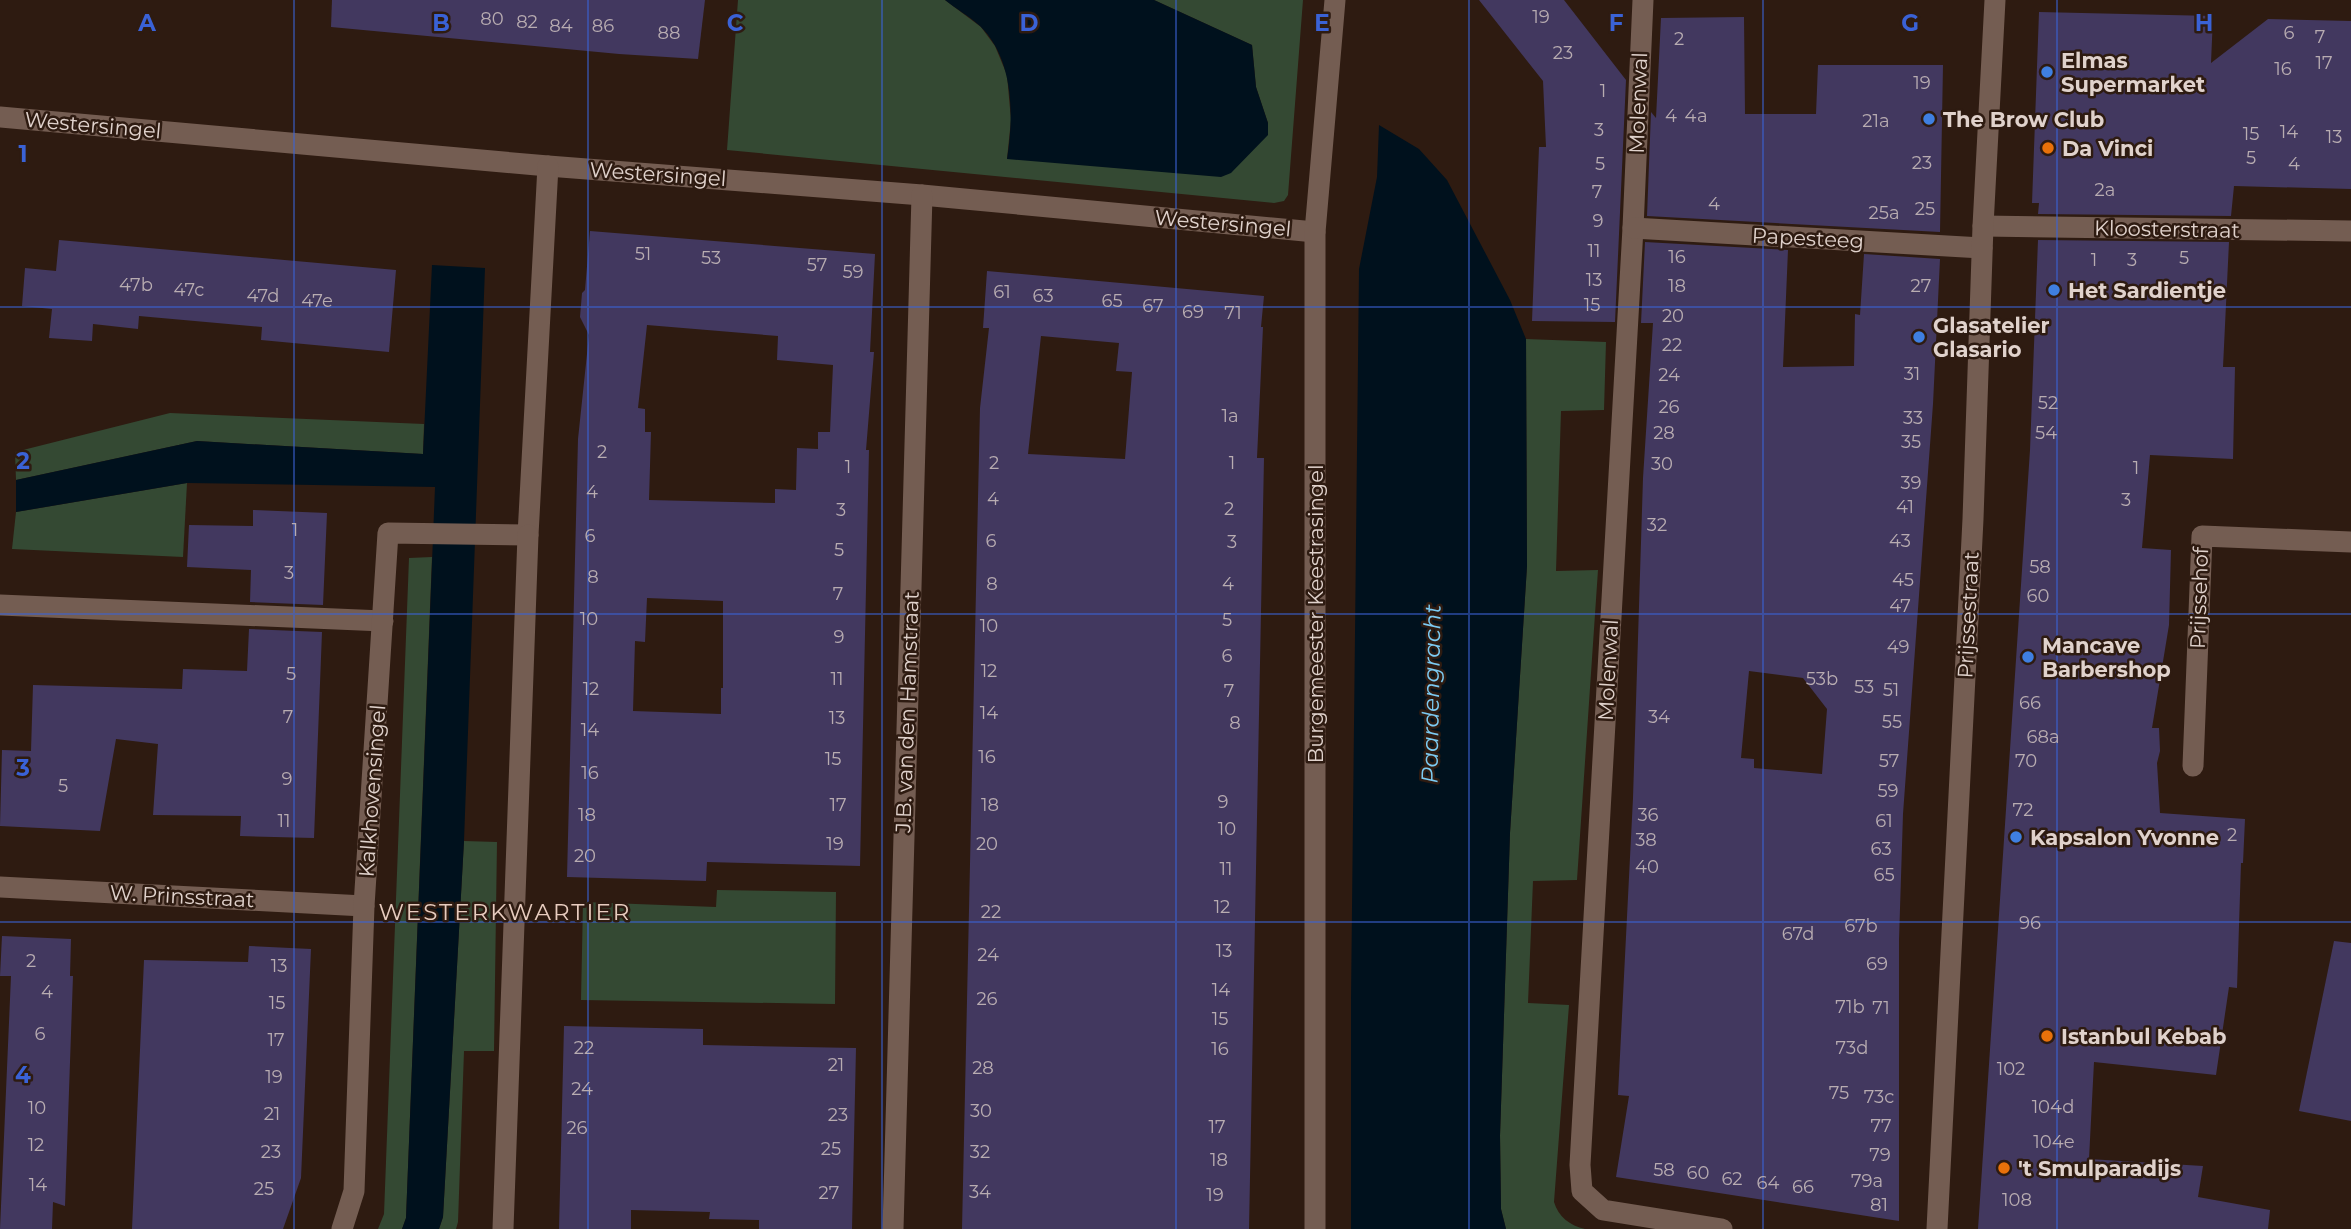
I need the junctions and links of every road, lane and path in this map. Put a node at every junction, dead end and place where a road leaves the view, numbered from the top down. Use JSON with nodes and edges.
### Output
{"nodes":[{"id":1,"x":1335,"y":0,"type":"edge"},
{"id":2,"x":1643,"y":0,"type":"edge"},
{"id":3,"x":1995,"y":0,"type":"edge"},
{"id":4,"x":0,"y":117,"type":"edge"},
{"id":5,"x":548,"y":166,"type":"junction"},
{"id":6,"x":922,"y":195,"type":"junction"},
{"id":7,"x":1983,"y":226,"type":"junction"},
{"id":8,"x":1633,"y":228,"type":"junction"},
{"id":9,"x":2351,"y":231,"type":"edge"},
{"id":10,"x":1315,"y":232,"type":"junction"},
{"id":11,"x":1982,"y":248,"type":"junction"},
{"id":12,"x":528,"y":535,"type":"junction"},
{"id":13,"x":2351,"y":542,"type":"edge"},
{"id":14,"x":0,"y":606,"type":"edge"},
{"id":15,"x":383,"y":621,"type":"junction"},
{"id":16,"x":2193,"y":766,"type":"dead end"},
{"id":17,"x":0,"y":887,"type":"edge"},
{"id":18,"x":364,"y":906,"type":"junction"},
{"id":19,"x":342,"y":1229,"type":"edge"},
{"id":20,"x":503,"y":1229,"type":"edge"},
{"id":21,"x":893,"y":1229,"type":"edge"},
{"id":22,"x":1315,"y":1229,"type":"edge"},
{"id":23,"x":1722,"y":1229,"type":"edge"},
{"id":24,"x":1937,"y":1229,"type":"edge"}],
"edges":[{"from":1,"to":10,"type":"street","name":"Burgemeester Keestrasingel"},
{"from":2,"to":8,"type":"street","name":"Molenwal"},
{"from":3,"to":7,"type":"street","name":"Prijssestraat"},
{"from":4,"to":5,"type":"street","name":"Westersingel"},
{"from":5,"to":6,"type":"street","name":"Westersingel"},
{"from":5,"to":12,"type":"street"},
{"from":6,"to":10,"type":"street","name":"Westersingel"},
{"from":6,"to":21,"type":"street","name":"J.B. van den Hamstraat"},
{"from":7,"to":9,"type":"street","name":"Kloosterstraat"},
{"from":7,"to":11,"type":"street","name":"Prijssestraat"},
{"from":8,"to":11,"type":"street","name":"Papesteeg"},
{"from":8,"to":23,"type":"street","name":"Molenwal"},
{"from":10,"to":22,"type":"street","name":"Burgemeester Keestrasingel"},
{"from":11,"to":24,"type":"street","name":"Prijssestraat"},
{"from":12,"to":15,"type":"street","name":"Kalkhovensingel"},
{"from":12,"to":20,"type":"street"},
{"from":13,"to":16,"type":"street","name":"Prijssehof"},
{"from":14,"to":15,"type":"street"},
{"from":15,"to":18,"type":"street","name":"Kalkhovensingel"},
{"from":17,"to":18,"type":"street","name":"W. Prinsstraat"},
{"from":18,"to":19,"type":"street","name":"Kalkhovensingel"}]}
